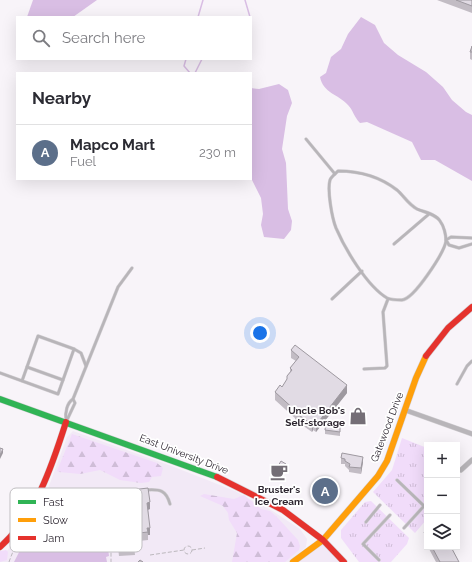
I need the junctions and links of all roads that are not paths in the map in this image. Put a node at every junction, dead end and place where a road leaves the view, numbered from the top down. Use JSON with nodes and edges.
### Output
{"nodes":[{"id":1,"x":306,"y":139,"type":"dead end"},
{"id":2,"x":335,"y":174,"type":"junction"},
{"id":3,"x":429,"y":214,"type":"junction"},
{"id":4,"x":472,"y":238,"type":"edge"},
{"id":5,"x":446,"y":240,"type":"junction"},
{"id":6,"x":394,"y":244,"type":"dead end"},
{"id":7,"x":472,"y":244,"type":"edge"},
{"id":8,"x":132,"y":268,"type":"dead end"},
{"id":9,"x":362,"y":271,"type":"junction"},
{"id":10,"x":332,"y":298,"type":"dead end"},
{"id":11,"x":388,"y":299,"type":"junction"},
{"id":12,"x":472,"y":308,"type":"edge"},
{"id":13,"x":74,"y":349,"type":"junction"},
{"id":14,"x":472,"y":361,"type":"edge"},
{"id":15,"x":86,"y":366,"type":"junction"},
{"id":16,"x":27,"y":367,"type":"junction"},
{"id":17,"x":364,"y":369,"type":"dead end"},
{"id":18,"x":0,"y":373,"type":"edge"},
{"id":19,"x":63,"y":380,"type":"junction"},
{"id":20,"x":22,"y":381,"type":"junction"},
{"id":21,"x":457,"y":384,"type":"dead end"},
{"id":22,"x":0,"y":399,"type":"edge"},
{"id":23,"x":73,"y":399,"type":"junction"},
{"id":24,"x":405,"y":410,"type":"junction"},
{"id":25,"x":66,"y":422,"type":"junction"},
{"id":26,"x":472,"y":434,"type":"edge"},
{"id":27,"x":472,"y":460,"type":"edge"},
{"id":28,"x":461,"y":470,"type":"dead end"},
{"id":29,"x":397,"y":480,"type":"dead end"},
{"id":30,"x":41,"y":488,"type":"edge"},
{"id":31,"x":142,"y":491,"type":"edge"},
{"id":32,"x":170,"y":504,"type":"dead end"},
{"id":33,"x":380,"y":505,"type":"dead end"},
{"id":34,"x":390,"y":515,"type":"dead end"},
{"id":35,"x":366,"y":522,"type":"dead end"},
{"id":36,"x":404,"y":528,"type":"dead end"},
{"id":37,"x":10,"y":534,"type":"edge"},
{"id":38,"x":323,"y":540,"type":"junction"},
{"id":39,"x":2,"y":545,"type":"edge"},
{"id":40,"x":378,"y":560,"type":"dead end"},
{"id":41,"x":293,"y":562,"type":"edge"},
{"id":42,"x":344,"y":562,"type":"edge"}],
"edges":[{"from":1,"to":2,"type":"lane"},
{"from":2,"to":3,"type":"lane"},
{"from":2,"to":9,"type":"lane"},
{"from":3,"to":5,"type":"lane"},
{"from":3,"to":6,"type":"lane"},
{"from":4,"to":5,"type":"lane"},
{"from":5,"to":7,"type":"lane"},
{"from":5,"to":11,"type":"lane"},
{"from":8,"to":15,"type":"lane"},
{"from":9,"to":10,"type":"lane"},
{"from":9,"to":11,"type":"lane"},
{"from":11,"to":17,"type":"lane"},
{"from":12,"to":24,"type":"street","name":"Gatewood Drive"},
{"from":13,"to":15,"type":"lane"},
{"from":13,"to":16,"type":"lane"},
{"from":13,"to":19,"type":"lane"},
{"from":14,"to":21,"type":"lane"},
{"from":15,"to":23,"type":"lane"},
{"from":16,"to":19,"type":"lane"},
{"from":16,"to":20,"type":"lane"},
{"from":18,"to":20,"type":"lane"},
{"from":19,"to":20,"type":"lane"},
{"from":22,"to":25,"type":"street","name":"East University Drive"},
{"from":23,"to":25,"type":"lane"},
{"from":23,"to":25,"type":"lane"},
{"from":24,"to":26,"type":"street"},
{"from":24,"to":38,"type":"street","name":"Gatewood Drive"},
{"from":25,"to":30,"type":"street"},
{"from":25,"to":38,"type":"street","name":"East University Drive"},
{"from":27,"to":28,"type":"street"},
{"from":29,"to":36,"type":"lane"},
{"from":31,"to":32,"type":"lane"},
{"from":33,"to":35,"type":"lane"},
{"from":34,"to":40,"type":"lane"},
{"from":37,"to":39,"type":"street"},
{"from":38,"to":41,"type":"street","name":"Gatewood Drive"},
{"from":38,"to":42,"type":"street","name":"East University Drive"}]}
